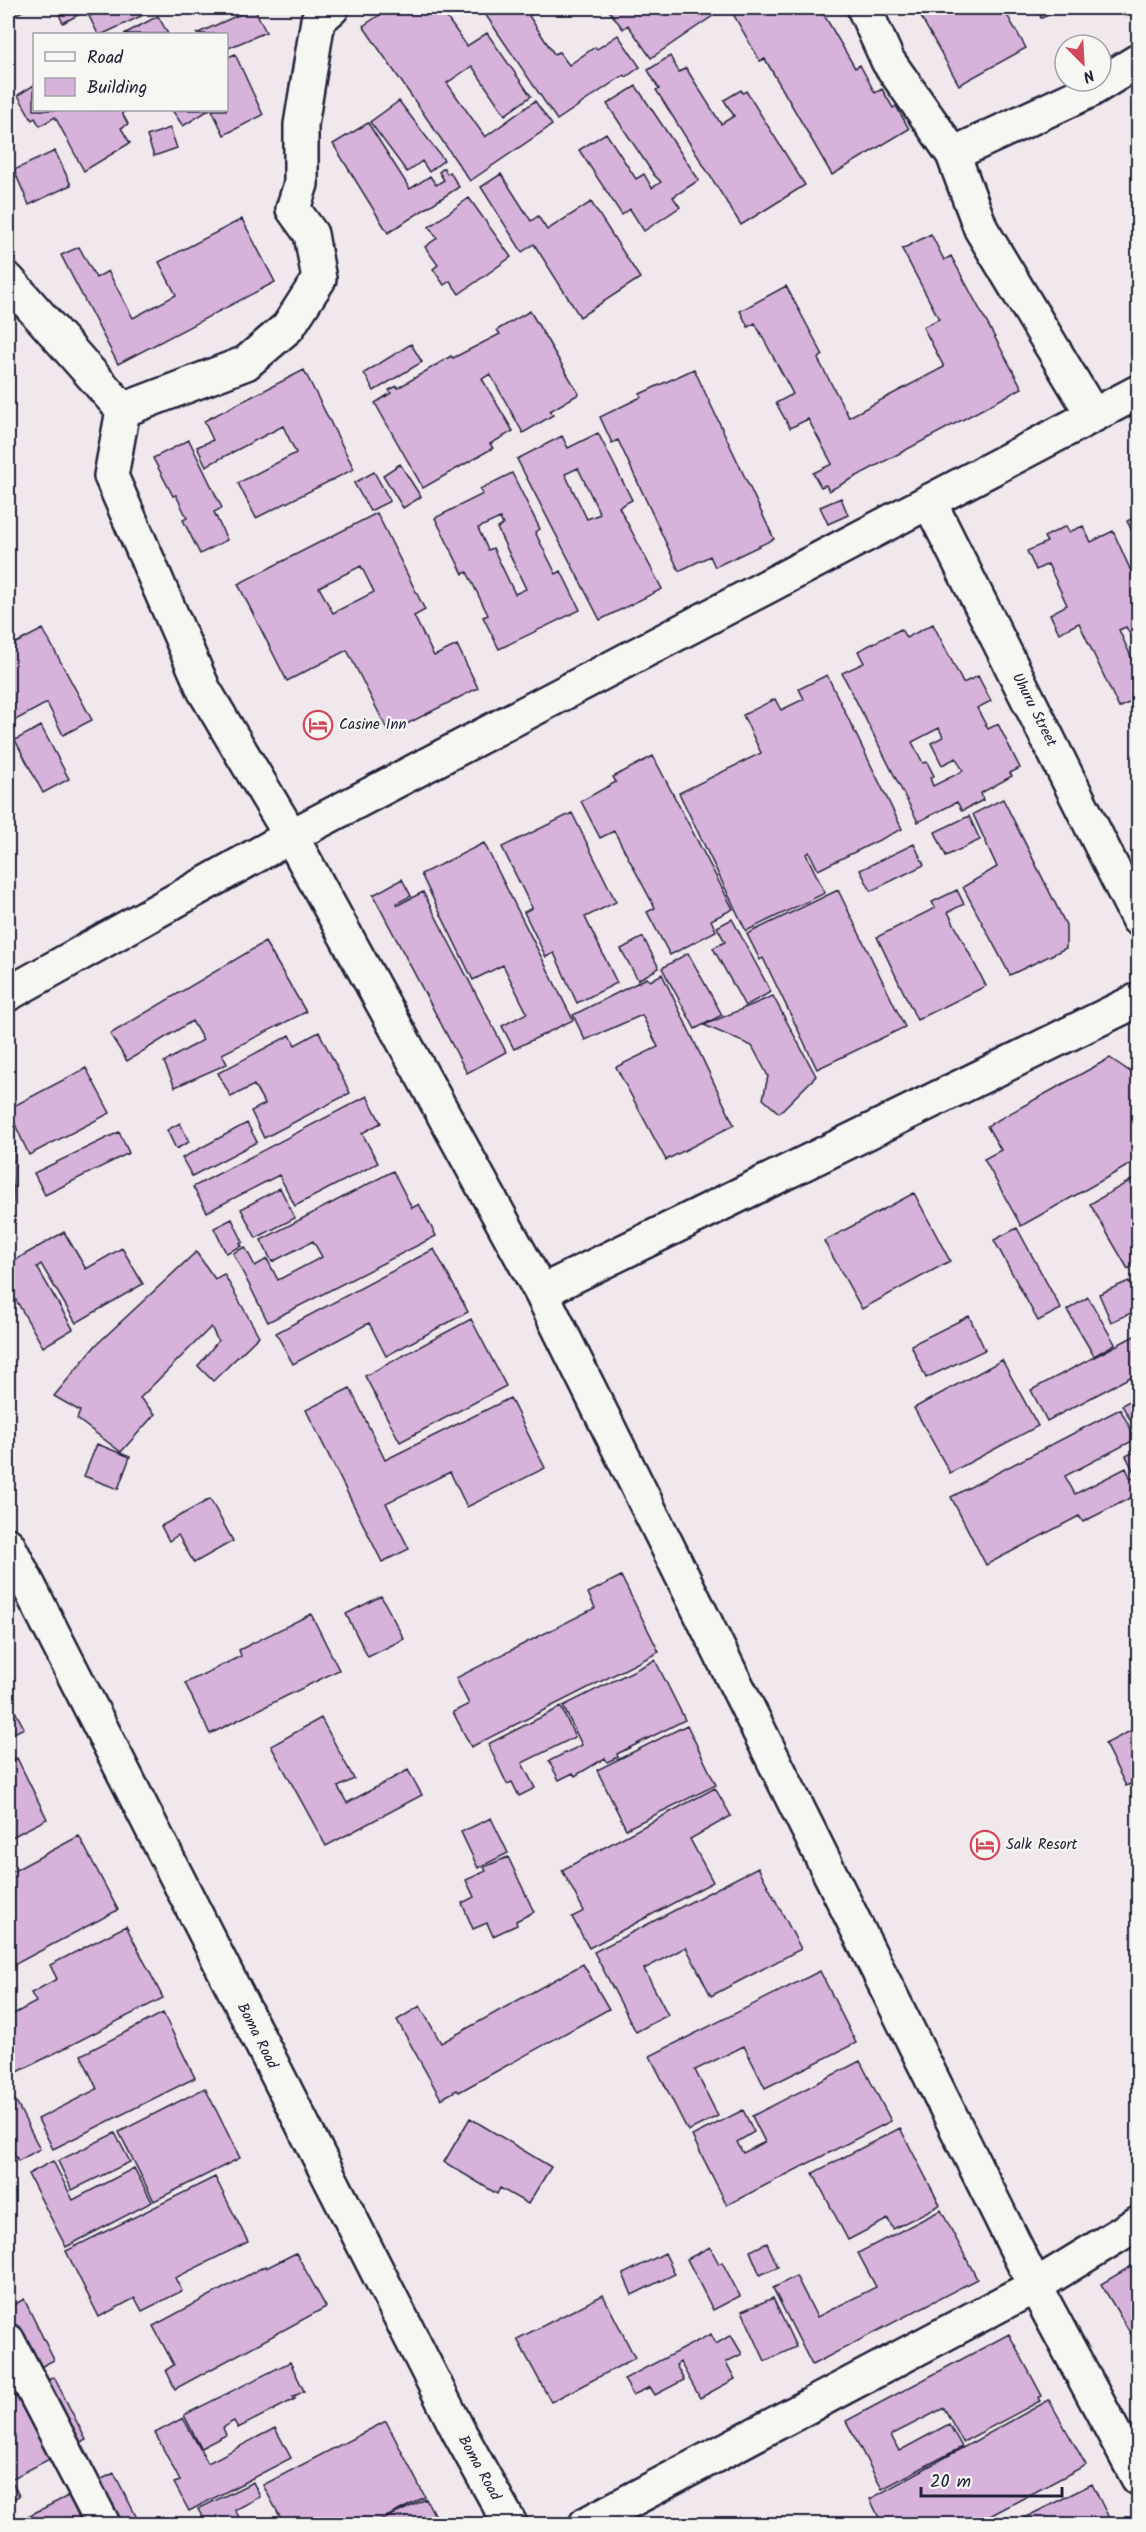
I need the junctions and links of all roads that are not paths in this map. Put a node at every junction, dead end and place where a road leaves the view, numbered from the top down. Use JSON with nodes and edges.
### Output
{"nodes":[{"id":1,"x":332,"y":8,"type":"edge"},
{"id":2,"x":864,"y":8,"type":"edge"},
{"id":3,"x":1138,"y":61,"type":"edge"},
{"id":4,"x":953,"y":154,"type":"junction"},
{"id":5,"x":8,"y":280,"type":"edge"},
{"id":6,"x":1138,"y":393,"type":"edge"},
{"id":7,"x":123,"y":411,"type":"junction"},
{"id":8,"x":1093,"y":415,"type":"junction"},
{"id":9,"x":929,"y":501,"type":"junction"},
{"id":10,"x":291,"y":836,"type":"junction"},
{"id":11,"x":1138,"y":919,"type":"edge"},
{"id":12,"x":8,"y":994,"type":"edge"},
{"id":13,"x":1138,"y":1000,"type":"edge"},
{"id":14,"x":541,"y":1292,"type":"junction"},
{"id":15,"x":8,"y":1545,"type":"edge"},
{"id":16,"x":1138,"y":2223,"type":"edge"},
{"id":17,"x":1035,"y":2286,"type":"junction"},
{"id":18,"x":8,"y":2341,"type":"edge"},
{"id":19,"x":1138,"y":2478,"type":"edge"},
{"id":20,"x":103,"y":2524,"type":"edge"},
{"id":21,"x":510,"y":2524,"type":"edge"},
{"id":22,"x":586,"y":2524,"type":"edge"}],
"edges":[{"from":1,"to":7,"type":"street"},
{"from":2,"to":4,"type":"street"},
{"from":3,"to":4,"type":"street"},
{"from":4,"to":8,"type":"street"},
{"from":5,"to":7,"type":"street"},
{"from":6,"to":8,"type":"street"},
{"from":7,"to":10,"type":"street"},
{"from":8,"to":9,"type":"street"},
{"from":9,"to":10,"type":"street"},
{"from":9,"to":11,"type":"street","name":"Uhuru Street"},
{"from":10,"to":12,"type":"street"},
{"from":10,"to":14,"type":"street"},
{"from":13,"to":14,"type":"street"},
{"from":14,"to":17,"type":"street"},
{"from":15,"to":21,"type":"street","name":"Boma Road"},
{"from":16,"to":17,"type":"street"},
{"from":17,"to":19,"type":"street"},
{"from":17,"to":22,"type":"street"},
{"from":18,"to":20,"type":"street"}]}
